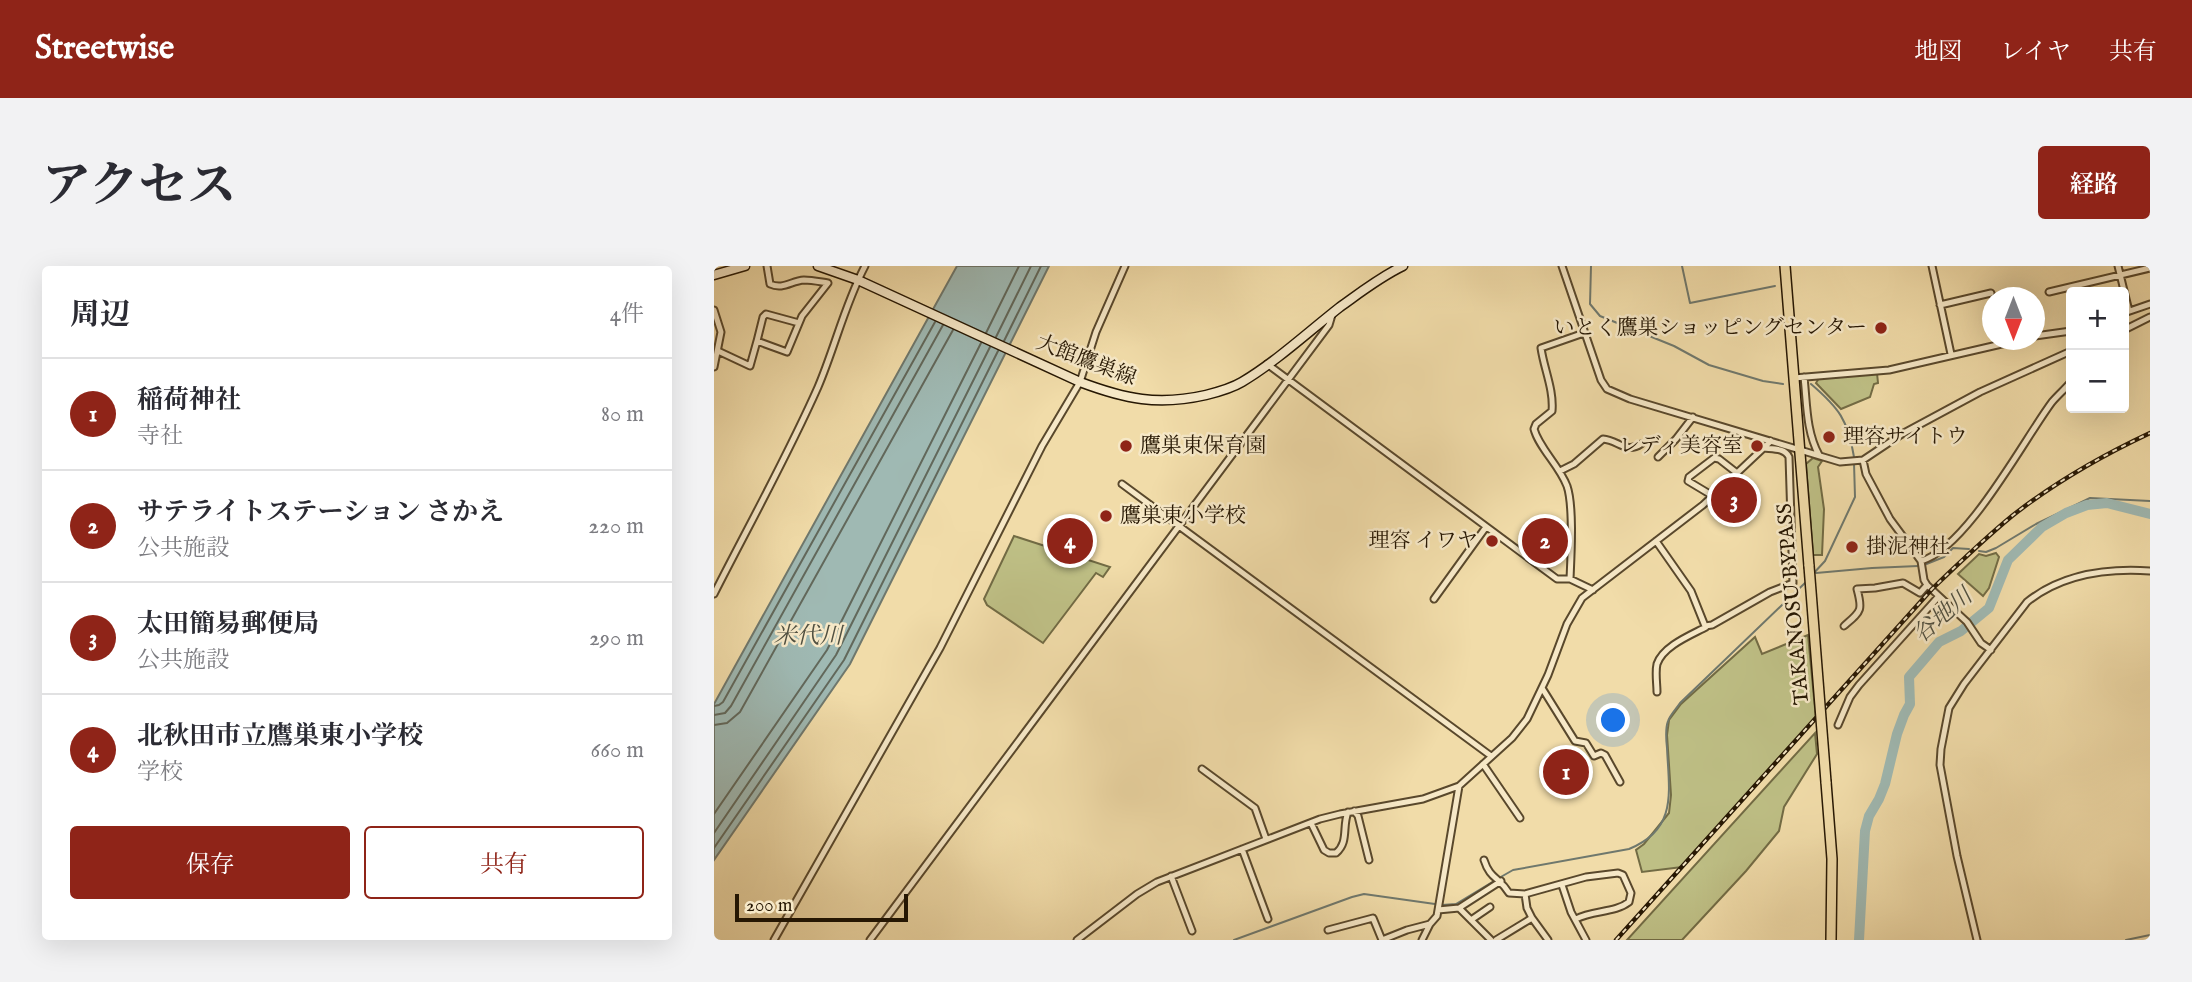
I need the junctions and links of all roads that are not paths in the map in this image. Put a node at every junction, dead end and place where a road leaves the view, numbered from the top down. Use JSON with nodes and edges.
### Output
{"nodes":[{"id":1,"x":745,"y":266,"type":"edge"},
{"id":2,"x":767,"y":266,"type":"edge"},
{"id":3,"x":818,"y":266,"type":"edge"},
{"id":4,"x":865,"y":266,"type":"edge"},
{"id":5,"x":1125,"y":266,"type":"edge"},
{"id":6,"x":1403,"y":266,"type":"edge"},
{"id":7,"x":1562,"y":266,"type":"edge"},
{"id":8,"x":1784,"y":266,"type":"edge"},
{"id":9,"x":1932,"y":266,"type":"edge"},
{"id":10,"x":2118,"y":266,"type":"edge"},
{"id":11,"x":2150,"y":268,"type":"edge"},
{"id":12,"x":714,"y":275,"type":"edge"},
{"id":13,"x":2120,"y":276,"type":"junction"},
{"id":14,"x":858,"y":280,"type":"junction"},
{"id":15,"x":2122,"y":287,"type":"edge"},
{"id":16,"x":2049,"y":292,"type":"dead end"},
{"id":17,"x":1982,"y":295,"type":"edge"},
{"id":18,"x":1940,"y":304,"type":"junction"},
{"id":19,"x":2149,"y":304,"type":"edge"},
{"id":20,"x":714,"y":310,"type":"edge"},
{"id":21,"x":2129,"y":311,"type":"edge"},
{"id":22,"x":1333,"y":313,"type":"junction"},
{"id":23,"x":2150,"y":314,"type":"edge"},
{"id":24,"x":799,"y":323,"type":"junction"},
{"id":25,"x":2129,"y":327,"type":"edge"},
{"id":26,"x":2066,"y":332,"type":"edge"},
{"id":27,"x":1584,"y":333,"type":"junction"},
{"id":28,"x":2045,"y":335,"type":"edge"},
{"id":29,"x":757,"y":341,"type":"junction"},
{"id":30,"x":1982,"y":348,"type":"edge"},
{"id":31,"x":718,"y":351,"type":"junction"},
{"id":32,"x":2066,"y":353,"type":"edge"},
{"id":33,"x":1951,"y":354,"type":"junction"},
{"id":34,"x":1268,"y":364,"type":"junction"},
{"id":35,"x":714,"y":367,"type":"edge"},
{"id":36,"x":1799,"y":378,"type":"junction"},
{"id":37,"x":1289,"y":379,"type":"junction"},
{"id":38,"x":1080,"y":382,"type":"junction"},
{"id":39,"x":2066,"y":387,"type":"edge"},
{"id":40,"x":1693,"y":417,"type":"junction"},
{"id":41,"x":1771,"y":441,"type":"junction"},
{"id":42,"x":1641,"y":444,"type":"dead end"},
{"id":43,"x":1764,"y":447,"type":"junction"},
{"id":44,"x":1798,"y":449,"type":"junction"},
{"id":45,"x":1819,"y":456,"type":"junction"},
{"id":46,"x":1658,"y":457,"type":"dead end"},
{"id":47,"x":1863,"y":460,"type":"junction"},
{"id":48,"x":1560,"y":471,"type":"junction"},
{"id":49,"x":1737,"y":473,"type":"junction"},
{"id":50,"x":1122,"y":484,"type":"dead end"},
{"id":51,"x":1713,"y":496,"type":"junction"},
{"id":52,"x":1181,"y":525,"type":"junction"},
{"id":53,"x":1486,"y":527,"type":"junction"},
{"id":54,"x":1656,"y":541,"type":"junction"},
{"id":55,"x":1921,"y":561,"type":"junction"},
{"id":56,"x":2150,"y":571,"type":"edge"},
{"id":57,"x":1570,"y":579,"type":"junction"},
{"id":58,"x":1927,"y":585,"type":"junction"},
{"id":59,"x":1593,"y":590,"type":"junction"},
{"id":60,"x":714,"y":594,"type":"edge"},
{"id":61,"x":1939,"y":596,"type":"junction"},
{"id":62,"x":1434,"y":599,"type":"dead end"},
{"id":63,"x":1709,"y":625,"type":"junction"},
{"id":64,"x":1844,"y":626,"type":"dead end"},
{"id":65,"x":1991,"y":650,"type":"junction"},
{"id":66,"x":1542,"y":688,"type":"junction"},
{"id":67,"x":1657,"y":692,"type":"dead end"},
{"id":68,"x":1838,"y":725,"type":"dead end"},
{"id":69,"x":1491,"y":756,"type":"junction"},
{"id":70,"x":1483,"y":764,"type":"junction"},
{"id":71,"x":1202,"y":769,"type":"dead end"},
{"id":72,"x":1620,"y":782,"type":"dead end"},
{"id":73,"x":1459,"y":786,"type":"junction"},
{"id":74,"x":1351,"y":812,"type":"junction"},
{"id":75,"x":1520,"y":817,"type":"dead end"},
{"id":76,"x":1311,"y":823,"type":"junction"},
{"id":77,"x":1266,"y":839,"type":"junction"},
{"id":78,"x":1242,"y":849,"type":"junction"},
{"id":79,"x":1370,"y":860,"type":"dead end"},
{"id":80,"x":1484,"y":860,"type":"dead end"},
{"id":81,"x":1171,"y":876,"type":"junction"},
{"id":82,"x":1499,"y":879,"type":"junction"},
{"id":83,"x":1562,"y":885,"type":"junction"},
{"id":84,"x":1525,"y":894,"type":"junction"},
{"id":85,"x":1439,"y":906,"type":"junction"},
{"id":86,"x":1490,"y":907,"type":"dead end"},
{"id":87,"x":1459,"y":908,"type":"junction"},
{"id":88,"x":1532,"y":918,"type":"junction"},
{"id":89,"x":1268,"y":919,"type":"dead end"},
{"id":90,"x":1576,"y":919,"type":"junction"},
{"id":91,"x":1471,"y":920,"type":"junction"},
{"id":92,"x":1430,"y":924,"type":"junction"},
{"id":93,"x":1192,"y":930,"type":"dead end"},
{"id":94,"x":1328,"y":930,"type":"dead end"},
{"id":95,"x":1506,"y":937,"type":"edge"},
{"id":96,"x":774,"y":940,"type":"edge"},
{"id":97,"x":870,"y":940,"type":"edge"},
{"id":98,"x":1077,"y":940,"type":"edge"},
{"id":99,"x":1382,"y":940,"type":"edge"},
{"id":100,"x":1422,"y":940,"type":"edge"},
{"id":101,"x":1494,"y":940,"type":"edge"},
{"id":102,"x":1548,"y":940,"type":"edge"},
{"id":103,"x":1586,"y":940,"type":"edge"},
{"id":104,"x":1831,"y":940,"type":"edge"},
{"id":105,"x":1977,"y":940,"type":"edge"}],
"edges":[{"from":1,"to":12,"type":"main road"},
{"from":2,"to":24,"type":"street"},
{"from":3,"to":14,"type":"main road","name":"大館鷹巣線"},
{"from":4,"to":14,"type":"street"},
{"from":5,"to":38,"type":"street"},
{"from":6,"to":22,"type":"main road","name":"大館鷹巣線"},
{"from":7,"to":27,"type":"street"},
{"from":8,"to":36,"type":"highway","name":"TAKANOSU BYPASS"},
{"from":9,"to":18,"type":"street"},
{"from":10,"to":13,"type":"street"},
{"from":11,"to":13,"type":"street"},
{"from":13,"to":15,"type":"street"},
{"from":13,"to":16,"type":"street"},
{"from":14,"to":38,"type":"main road","name":"大館鷹巣線"},
{"from":14,"to":60,"type":"street"},
{"from":17,"to":18,"type":"street"},
{"from":18,"to":33,"type":"street"},
{"from":19,"to":21,"type":"street"},
{"from":19,"to":23,"type":"street"},
{"from":20,"to":31,"type":"street"},
{"from":22,"to":34,"type":"main road","name":"大館鷹巣線"},
{"from":22,"to":37,"type":"street"},
{"from":23,"to":25,"type":"street"},
{"from":24,"to":29,"type":"street"},
{"from":24,"to":29,"type":"street"},
{"from":26,"to":28,"type":"street"},
{"from":27,"to":40,"type":"street"},
{"from":27,"to":48,"type":"street"},
{"from":29,"to":31,"type":"street"},
{"from":30,"to":33,"type":"street"},
{"from":31,"to":35,"type":"street"},
{"from":32,"to":47,"type":"street"},
{"from":33,"to":36,"type":"street"},
{"from":34,"to":37,"type":"street"},
{"from":34,"to":38,"type":"main road","name":"大館鷹巣線"},
{"from":36,"to":44,"type":"highway","name":"TAKANOSU BYPASS"},
{"from":36,"to":45,"type":"street"},
{"from":37,"to":52,"type":"street"},
{"from":37,"to":53,"type":"street"},
{"from":38,"to":96,"type":"street"},
{"from":39,"to":55,"type":"street"},
{"from":40,"to":41,"type":"street"},
{"from":40,"to":46,"type":"street"},
{"from":41,"to":43,"type":"street"},
{"from":41,"to":44,"type":"street"},
{"from":42,"to":48,"type":"street"},
{"from":43,"to":49,"type":"street"},
{"from":43,"to":63,"type":"street"},
{"from":44,"to":45,"type":"street"},
{"from":44,"to":104,"type":"highway","name":"TAKANOSU BYPASS","bridge":true},
{"from":45,"to":47,"type":"street"},
{"from":47,"to":55,"type":"street"},
{"from":48,"to":57,"type":"street"},
{"from":49,"to":51,"type":"street"},
{"from":49,"to":51,"type":"street"},
{"from":50,"to":52,"type":"street"},
{"from":51,"to":54,"type":"street"},
{"from":52,"to":69,"type":"street"},
{"from":52,"to":97,"type":"street"},
{"from":53,"to":57,"type":"street"},
{"from":53,"to":62,"type":"street"},
{"from":54,"to":59,"type":"street"},
{"from":54,"to":63,"type":"street"},
{"from":55,"to":58,"type":"street"},
{"from":56,"to":65,"type":"street"},
{"from":57,"to":59,"type":"street"},
{"from":58,"to":61,"type":"street"},
{"from":58,"to":64,"type":"street"},
{"from":59,"to":66,"type":"street"},
{"from":61,"to":65,"type":"street"},
{"from":61,"to":68,"type":"street"},
{"from":63,"to":67,"type":"street"},
{"from":65,"to":105,"type":"street"},
{"from":66,"to":69,"type":"street"},
{"from":66,"to":72,"type":"street"},
{"from":69,"to":70,"type":"street"},
{"from":70,"to":73,"type":"street"},
{"from":70,"to":75,"type":"street"},
{"from":71,"to":77,"type":"street"},
{"from":73,"to":74,"type":"street"},
{"from":73,"to":85,"type":"street"},
{"from":74,"to":76,"type":"street"},
{"from":74,"to":76,"type":"street"},
{"from":74,"to":79,"type":"street"},
{"from":76,"to":77,"type":"street"},
{"from":77,"to":78,"type":"street"},
{"from":78,"to":81,"type":"street"},
{"from":78,"to":89,"type":"street"},
{"from":80,"to":82,"type":"street"},
{"from":81,"to":93,"type":"street"},
{"from":81,"to":98,"type":"street"},
{"from":82,"to":84,"type":"street"},
{"from":82,"to":87,"type":"street"},
{"from":83,"to":84,"type":"street"},
{"from":83,"to":90,"type":"street"},
{"from":83,"to":90,"type":"street"},
{"from":84,"to":88,"type":"street"},
{"from":85,"to":87,"type":"street"},
{"from":85,"to":92,"type":"street"},
{"from":86,"to":91,"type":"street"},
{"from":87,"to":91,"type":"street"},
{"from":88,"to":95,"type":"street"},
{"from":88,"to":102,"type":"street"},
{"from":90,"to":103,"type":"street"},
{"from":91,"to":101,"type":"street"},
{"from":92,"to":99,"type":"street"},
{"from":92,"to":100,"type":"street"},
{"from":94,"to":99,"type":"street"},
{"from":95,"to":101,"type":"street"}]}
